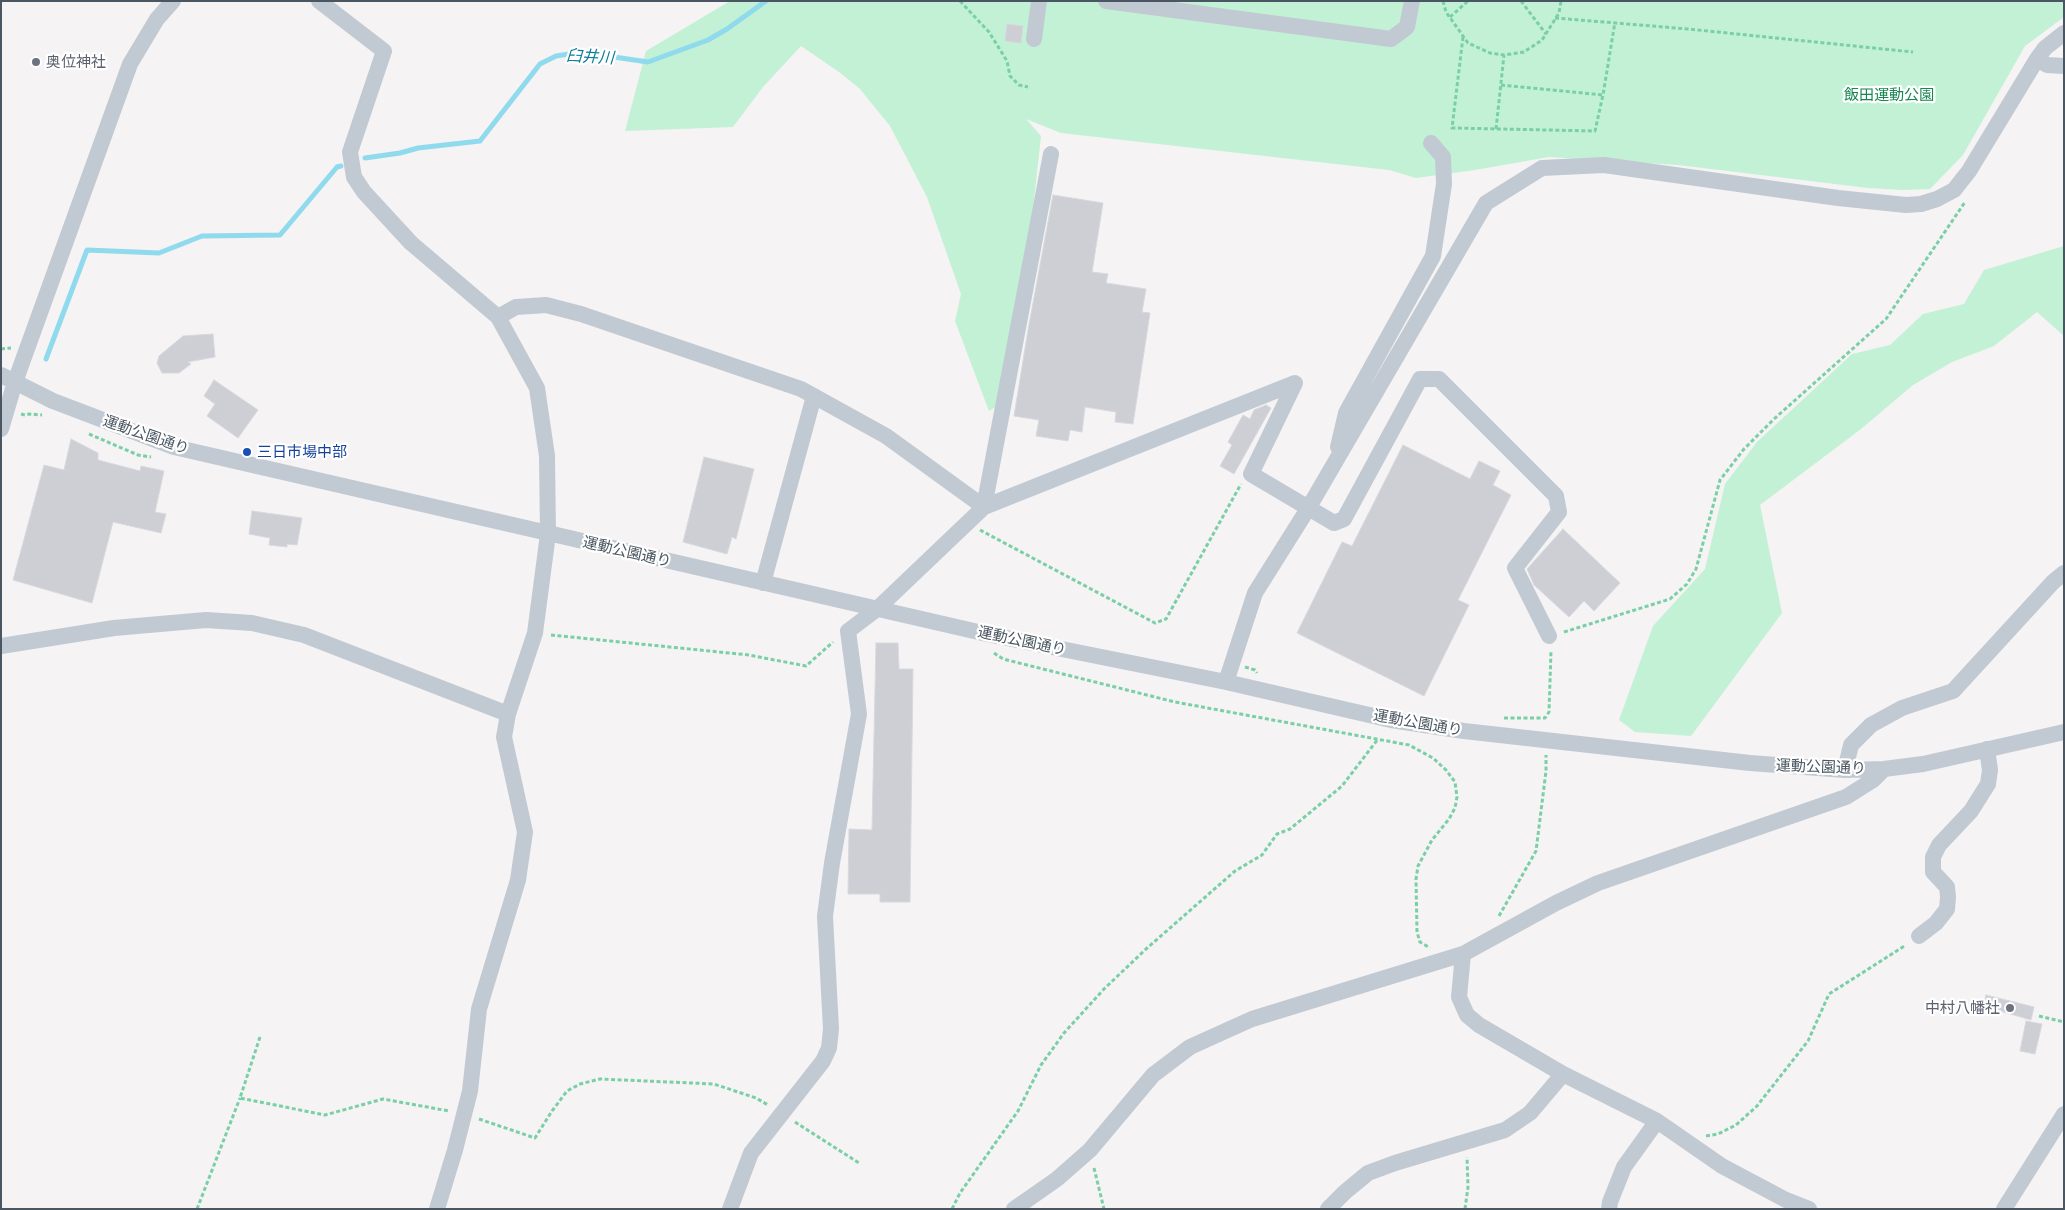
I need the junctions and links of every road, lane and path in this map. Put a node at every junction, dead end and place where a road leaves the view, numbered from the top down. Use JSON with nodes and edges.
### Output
{"nodes":[{"id":1,"x":173,"y":1,"type":"edge"},
{"id":2,"x":319,"y":1,"type":"edge"},
{"id":3,"x":960,"y":1,"type":"edge"},
{"id":4,"x":1039,"y":1,"type":"edge"},
{"id":5,"x":1106,"y":1,"type":"edge"},
{"id":6,"x":1412,"y":1,"type":"edge"},
{"id":7,"x":1443,"y":1,"type":"edge"},
{"id":8,"x":1468,"y":1,"type":"edge"},
{"id":9,"x":1520,"y":1,"type":"edge"},
{"id":10,"x":1561,"y":1,"type":"edge"},
{"id":11,"x":1450,"y":18,"type":"junction"},
{"id":12,"x":1555,"y":18,"type":"junction"},
{"id":13,"x":1615,"y":22,"type":"junction"},
{"id":14,"x":1546,"y":34,"type":"junction"},
{"id":15,"x":2064,"y":34,"type":"edge"},
{"id":16,"x":1463,"y":37,"type":"junction"},
{"id":17,"x":1034,"y":39,"type":"dead end"},
{"id":18,"x":1913,"y":52,"type":"dead end"},
{"id":19,"x":1504,"y":55,"type":"junction"},
{"id":20,"x":2037,"y":59,"type":"junction"},
{"id":21,"x":2064,"y":66,"type":"edge"},
{"id":22,"x":1501,"y":85,"type":"junction"},
{"id":23,"x":1028,"y":87,"type":"dead end"},
{"id":24,"x":1603,"y":96,"type":"junction"},
{"id":25,"x":1496,"y":128,"type":"junction"},
{"id":26,"x":1431,"y":143,"type":"dead end"},
{"id":27,"x":1051,"y":154,"type":"dead end"},
{"id":28,"x":1970,"y":196,"type":"dead end"},
{"id":29,"x":498,"y":317,"type":"junction"},
{"id":30,"x":11,"y":348,"type":"dead end"},
{"id":31,"x":1,"y":349,"type":"edge"},
{"id":32,"x":8,"y":379,"type":"edge"},
{"id":33,"x":814,"y":396,"type":"junction"},
{"id":34,"x":1,"y":429,"type":"edge"},
{"id":35,"x":1334,"y":464,"type":"junction"},
{"id":36,"x":1251,"y":474,"type":"junction"},
{"id":37,"x":984,"y":506,"type":"junction"},
{"id":38,"x":1309,"y":507,"type":"junction"},
{"id":39,"x":966,"y":523,"type":"junction"},
{"id":40,"x":548,"y":534,"type":"junction"},
{"id":41,"x":2064,"y":573,"type":"edge"},
{"id":42,"x":763,"y":583,"type":"junction"},
{"id":43,"x":877,"y":609,"type":"junction"},
{"id":44,"x":848,"y":631,"type":"junction"},
{"id":45,"x":535,"y":633,"type":"junction"},
{"id":46,"x":987,"y":634,"type":"junction"},
{"id":47,"x":1549,"y":636,"type":"junction"},
{"id":48,"x":1,"y":646,"type":"edge"},
{"id":49,"x":1226,"y":682,"type":"junction"},
{"id":50,"x":508,"y":714,"type":"junction"},
{"id":51,"x":2064,"y":732,"type":"edge"},
{"id":52,"x":1486,"y":733,"type":"junction"},
{"id":53,"x":1378,"y":739,"type":"junction"},
{"id":54,"x":1546,"y":740,"type":"junction"},
{"id":55,"x":1987,"y":749,"type":"junction"},
{"id":56,"x":1884,"y":769,"type":"junction"},
{"id":57,"x":1845,"y":770,"type":"junction"},
{"id":58,"x":1498,"y":918,"type":"dead end"},
{"id":59,"x":1919,"y":936,"type":"joint"},
{"id":60,"x":1437,"y":949,"type":"dead end"},
{"id":61,"x":1462,"y":954,"type":"junction"},
{"id":62,"x":2039,"y":1016,"type":"dead end"},
{"id":63,"x":2064,"y":1022,"type":"edge"},
{"id":64,"x":260,"y":1037,"type":"dead end"},
{"id":65,"x":1563,"y":1074,"type":"junction"},
{"id":66,"x":240,"y":1098,"type":"junction"},
{"id":67,"x":464,"y":1114,"type":"junction"},
{"id":68,"x":782,"y":1114,"type":"junction"},
{"id":69,"x":2064,"y":1114,"type":"edge"},
{"id":70,"x":1657,"y":1121,"type":"junction"},
{"id":71,"x":1680,"y":1137,"type":"junction"},
{"id":72,"x":1466,"y":1141,"type":"junction"},
{"id":73,"x":1090,"y":1150,"type":"junction"},
{"id":74,"x":859,"y":1163,"type":"dead end"},
{"id":75,"x":196,"y":1209,"type":"edge"},
{"id":76,"x":438,"y":1209,"type":"edge"},
{"id":77,"x":730,"y":1209,"type":"edge"},
{"id":78,"x":952,"y":1209,"type":"edge"},
{"id":79,"x":1014,"y":1209,"type":"edge"},
{"id":80,"x":1104,"y":1209,"type":"edge"},
{"id":81,"x":1328,"y":1209,"type":"edge"},
{"id":82,"x":1465,"y":1209,"type":"edge"},
{"id":83,"x":1609,"y":1209,"type":"edge"},
{"id":84,"x":1809,"y":1209,"type":"edge"},
{"id":85,"x":2004,"y":1209,"type":"edge"}],
"edges":[{"from":1,"to":32,"type":"street"},
{"from":2,"to":29,"type":"street"},
{"from":3,"to":23,"type":"path"},
{"from":4,"to":17,"type":"street"},
{"from":5,"to":6,"type":"street"},
{"from":7,"to":11,"type":"path"},
{"from":8,"to":11,"type":"path"},
{"from":9,"to":14,"type":"path"},
{"from":10,"to":12,"type":"path"},
{"from":11,"to":16,"type":"path"},
{"from":12,"to":13,"type":"path"},
{"from":12,"to":14,"type":"path"},
{"from":13,"to":18,"type":"path"},
{"from":13,"to":24,"type":"path"},
{"from":14,"to":19,"type":"path"},
{"from":15,"to":20,"type":"street"},
{"from":16,"to":19,"type":"path"},
{"from":16,"to":25,"type":"path"},
{"from":19,"to":22,"type":"path"},
{"from":20,"to":21,"type":"street"},
{"from":20,"to":35,"type":"street"},
{"from":22,"to":24,"type":"path"},
{"from":22,"to":25,"type":"path"},
{"from":24,"to":25,"type":"path"},
{"from":26,"to":35,"type":"street"},
{"from":27,"to":37,"type":"street"},
{"from":28,"to":47,"type":"path"},
{"from":29,"to":33,"type":"street"},
{"from":29,"to":40,"type":"street"},
{"from":30,"to":31,"type":"path"},
{"from":32,"to":34,"type":"street"},
{"from":32,"to":40,"type":"street","name":"運動公園通り"},
{"from":33,"to":37,"type":"street"},
{"from":33,"to":42,"type":"street"},
{"from":35,"to":38,"type":"street"},
{"from":36,"to":37,"type":"street"},
{"from":36,"to":38,"type":"street"},
{"from":36,"to":39,"type":"path"},
{"from":37,"to":39,"type":"street"},
{"from":38,"to":47,"type":"street"},
{"from":38,"to":49,"type":"street"},
{"from":39,"to":43,"type":"street"},
{"from":40,"to":42,"type":"street","name":"運動公園通り"},
{"from":40,"to":45,"type":"street"},
{"from":41,"to":57,"type":"street"},
{"from":42,"to":43,"type":"street","name":"運動公園通り"},
{"from":43,"to":44,"type":"street"},
{"from":43,"to":46,"type":"street","name":"運動公園通り"},
{"from":44,"to":45,"type":"path"},
{"from":44,"to":68,"type":"street"},
{"from":45,"to":50,"type":"street"},
{"from":46,"to":49,"type":"street","name":"運動公園通り"},
{"from":46,"to":53,"type":"path"},
{"from":47,"to":52,"type":"path"},
{"from":48,"to":50,"type":"street"},
{"from":49,"to":52,"type":"street","name":"運動公園通り"},
{"from":50,"to":67,"type":"street"},
{"from":51,"to":55,"type":"street","name":"運動公園通り"},
{"from":52,"to":54,"type":"street","name":"運動公園通り"},
{"from":53,"to":60,"type":"path"},
{"from":53,"to":78,"type":"path"},
{"from":54,"to":57,"type":"street","name":"運動公園通り"},
{"from":54,"to":58,"type":"path"},
{"from":55,"to":56,"type":"street","name":"運動公園通り"},
{"from":55,"to":59,"type":"street"},
{"from":56,"to":57,"type":"street","name":"運動公園通り"},
{"from":56,"to":61,"type":"street"},
{"from":59,"to":71,"type":"path"},
{"from":61,"to":65,"type":"street"},
{"from":61,"to":73,"type":"street"},
{"from":62,"to":63,"type":"path"},
{"from":64,"to":66,"type":"path"},
{"from":65,"to":70,"type":"street"},
{"from":65,"to":72,"type":"street"},
{"from":66,"to":67,"type":"path"},
{"from":66,"to":75,"type":"path"},
{"from":67,"to":68,"type":"path"},
{"from":67,"to":76,"type":"street"},
{"from":68,"to":74,"type":"path"},
{"from":68,"to":77,"type":"street"},
{"from":69,"to":85,"type":"street"},
{"from":70,"to":71,"type":"street"},
{"from":70,"to":83,"type":"street"},
{"from":71,"to":84,"type":"street"},
{"from":72,"to":81,"type":"street"},
{"from":72,"to":82,"type":"path"},
{"from":73,"to":79,"type":"street"},
{"from":73,"to":80,"type":"path"}]}
